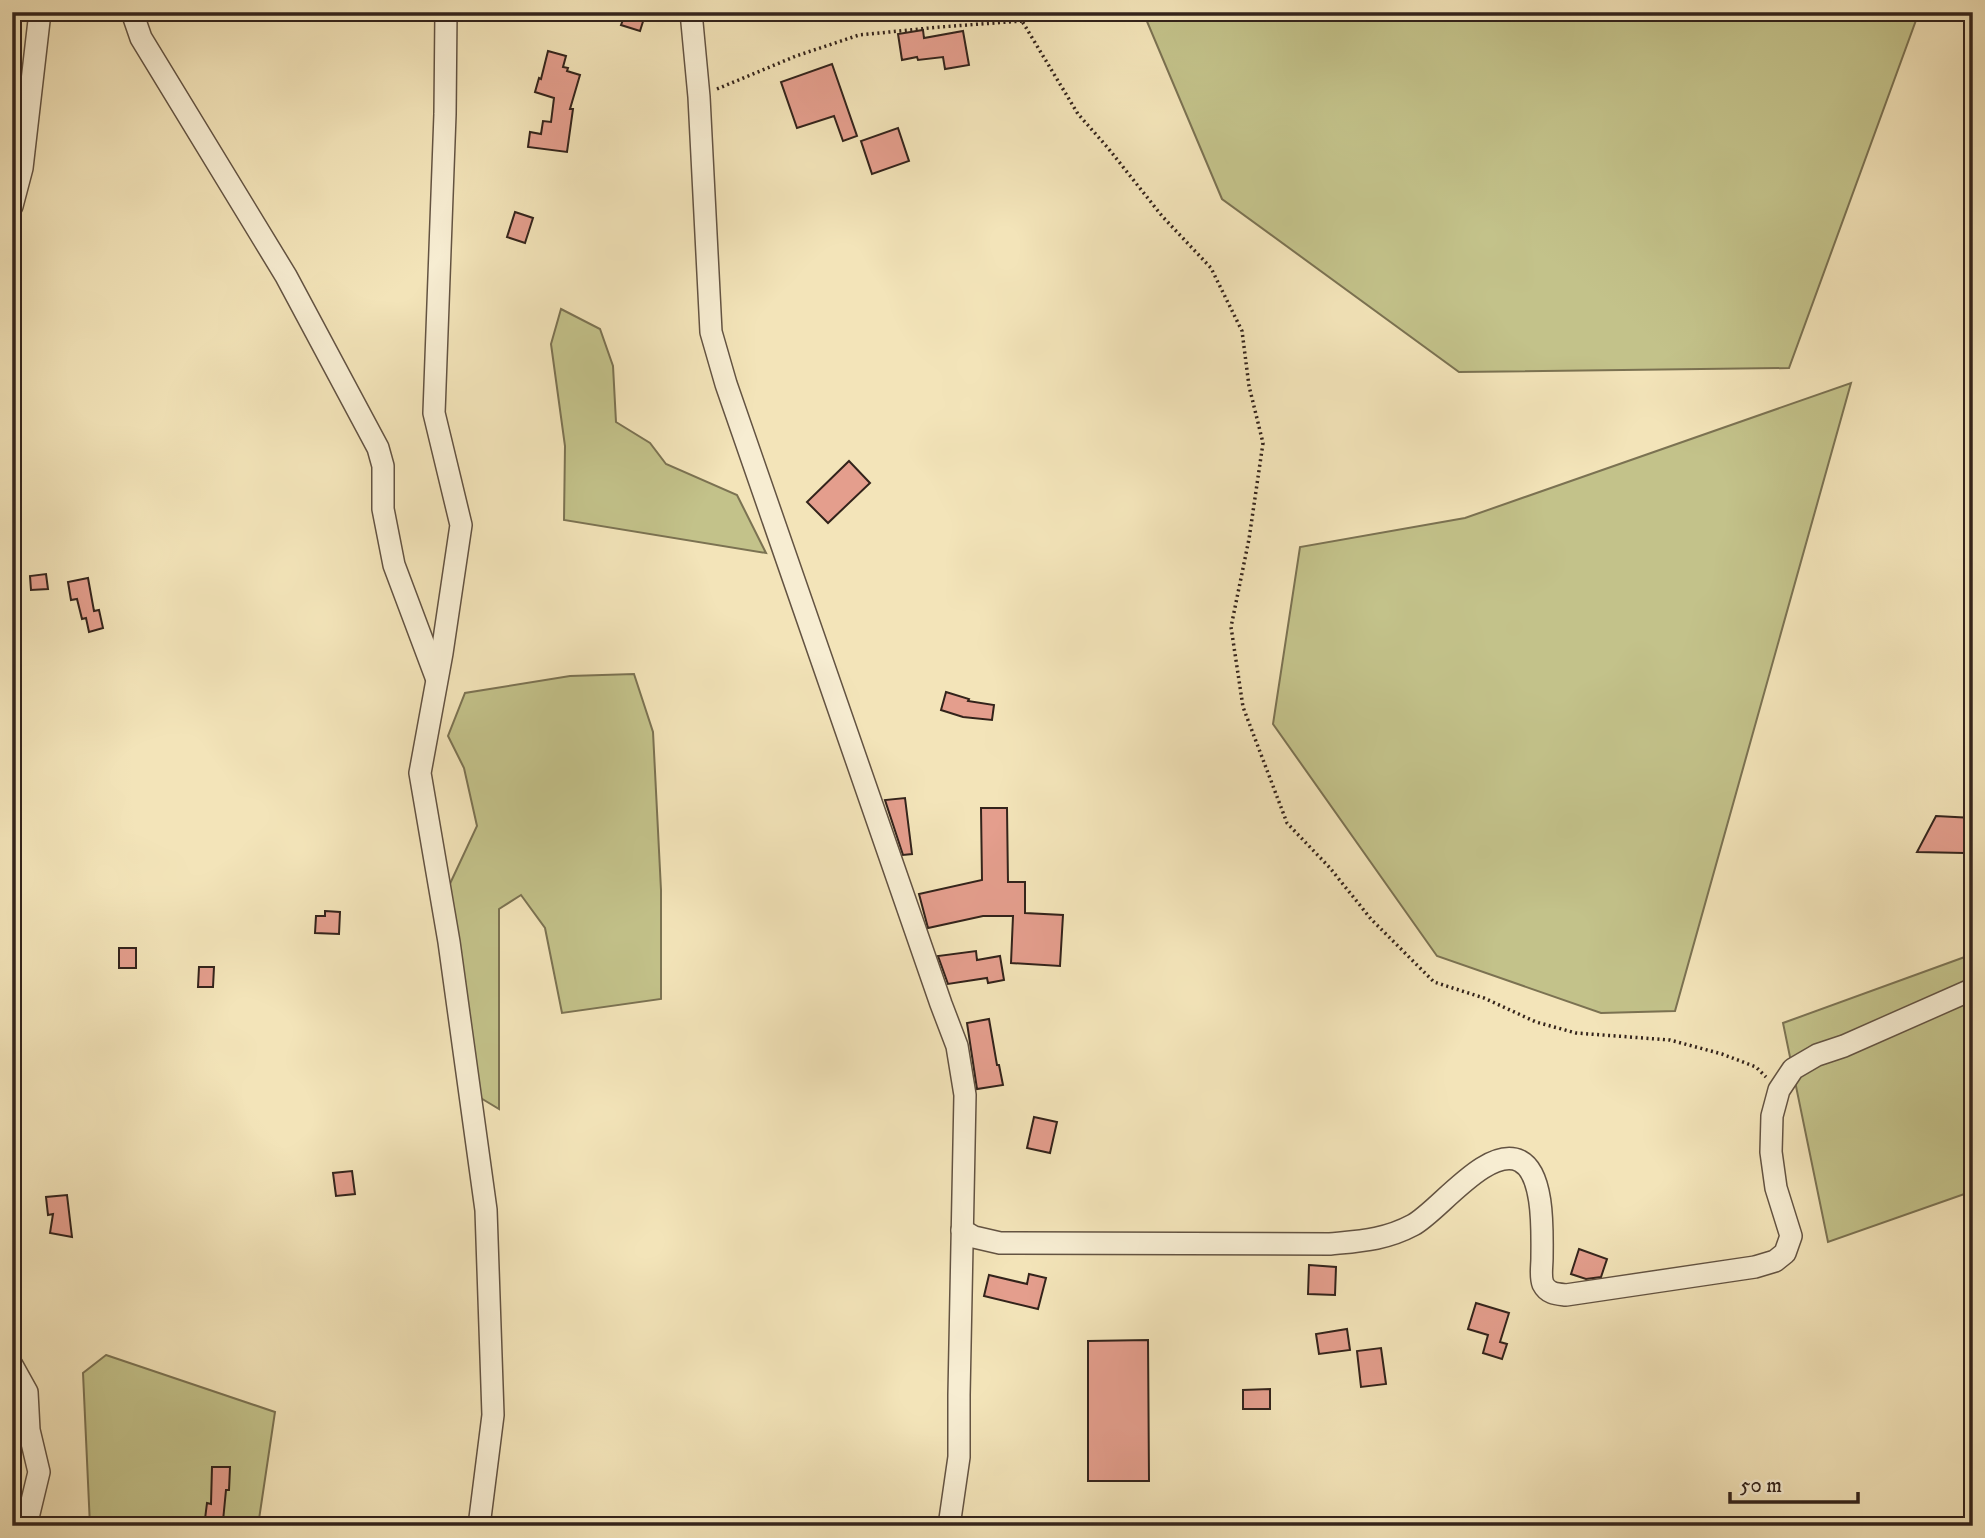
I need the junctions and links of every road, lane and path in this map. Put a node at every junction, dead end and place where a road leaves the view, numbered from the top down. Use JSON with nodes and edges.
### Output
{"nodes":[{"id":1,"x":40,"y":12,"type":"edge"},
{"id":2,"x":132,"y":12,"type":"edge"},
{"id":3,"x":446,"y":12,"type":"edge"},
{"id":4,"x":691,"y":12,"type":"edge"},
{"id":5,"x":1019,"y":12,"type":"edge"},
{"id":6,"x":1022,"y":21,"type":"junction"},
{"id":7,"x":699,"y":97,"type":"junction"},
{"id":8,"x":12,"y":206,"type":"edge"},
{"id":9,"x":437,"y":679,"type":"junction"},
{"id":10,"x":1973,"y":989,"type":"edge"},
{"id":11,"x":1779,"y":1090,"type":"junction"},
{"id":12,"x":962,"y":1230,"type":"junction"},
{"id":13,"x":12,"y":1365,"type":"edge"},
{"id":14,"x":26,"y":1526,"type":"edge"},
{"id":15,"x":479,"y":1526,"type":"edge"},
{"id":16,"x":948,"y":1526,"type":"edge"}],
"edges":[{"from":1,"to":8,"type":"street"},
{"from":2,"to":9,"type":"street"},
{"from":3,"to":9,"type":"street"},
{"from":4,"to":7,"type":"street"},
{"from":5,"to":6,"type":"path"},
{"from":6,"to":7,"type":"path"},
{"from":6,"to":11,"type":"path"},
{"from":7,"to":12,"type":"street"},
{"from":9,"to":15,"type":"street"},
{"from":10,"to":11,"type":"street"},
{"from":11,"to":12,"type":"street"},
{"from":12,"to":16,"type":"street"},
{"from":13,"to":14,"type":"street"}]}
